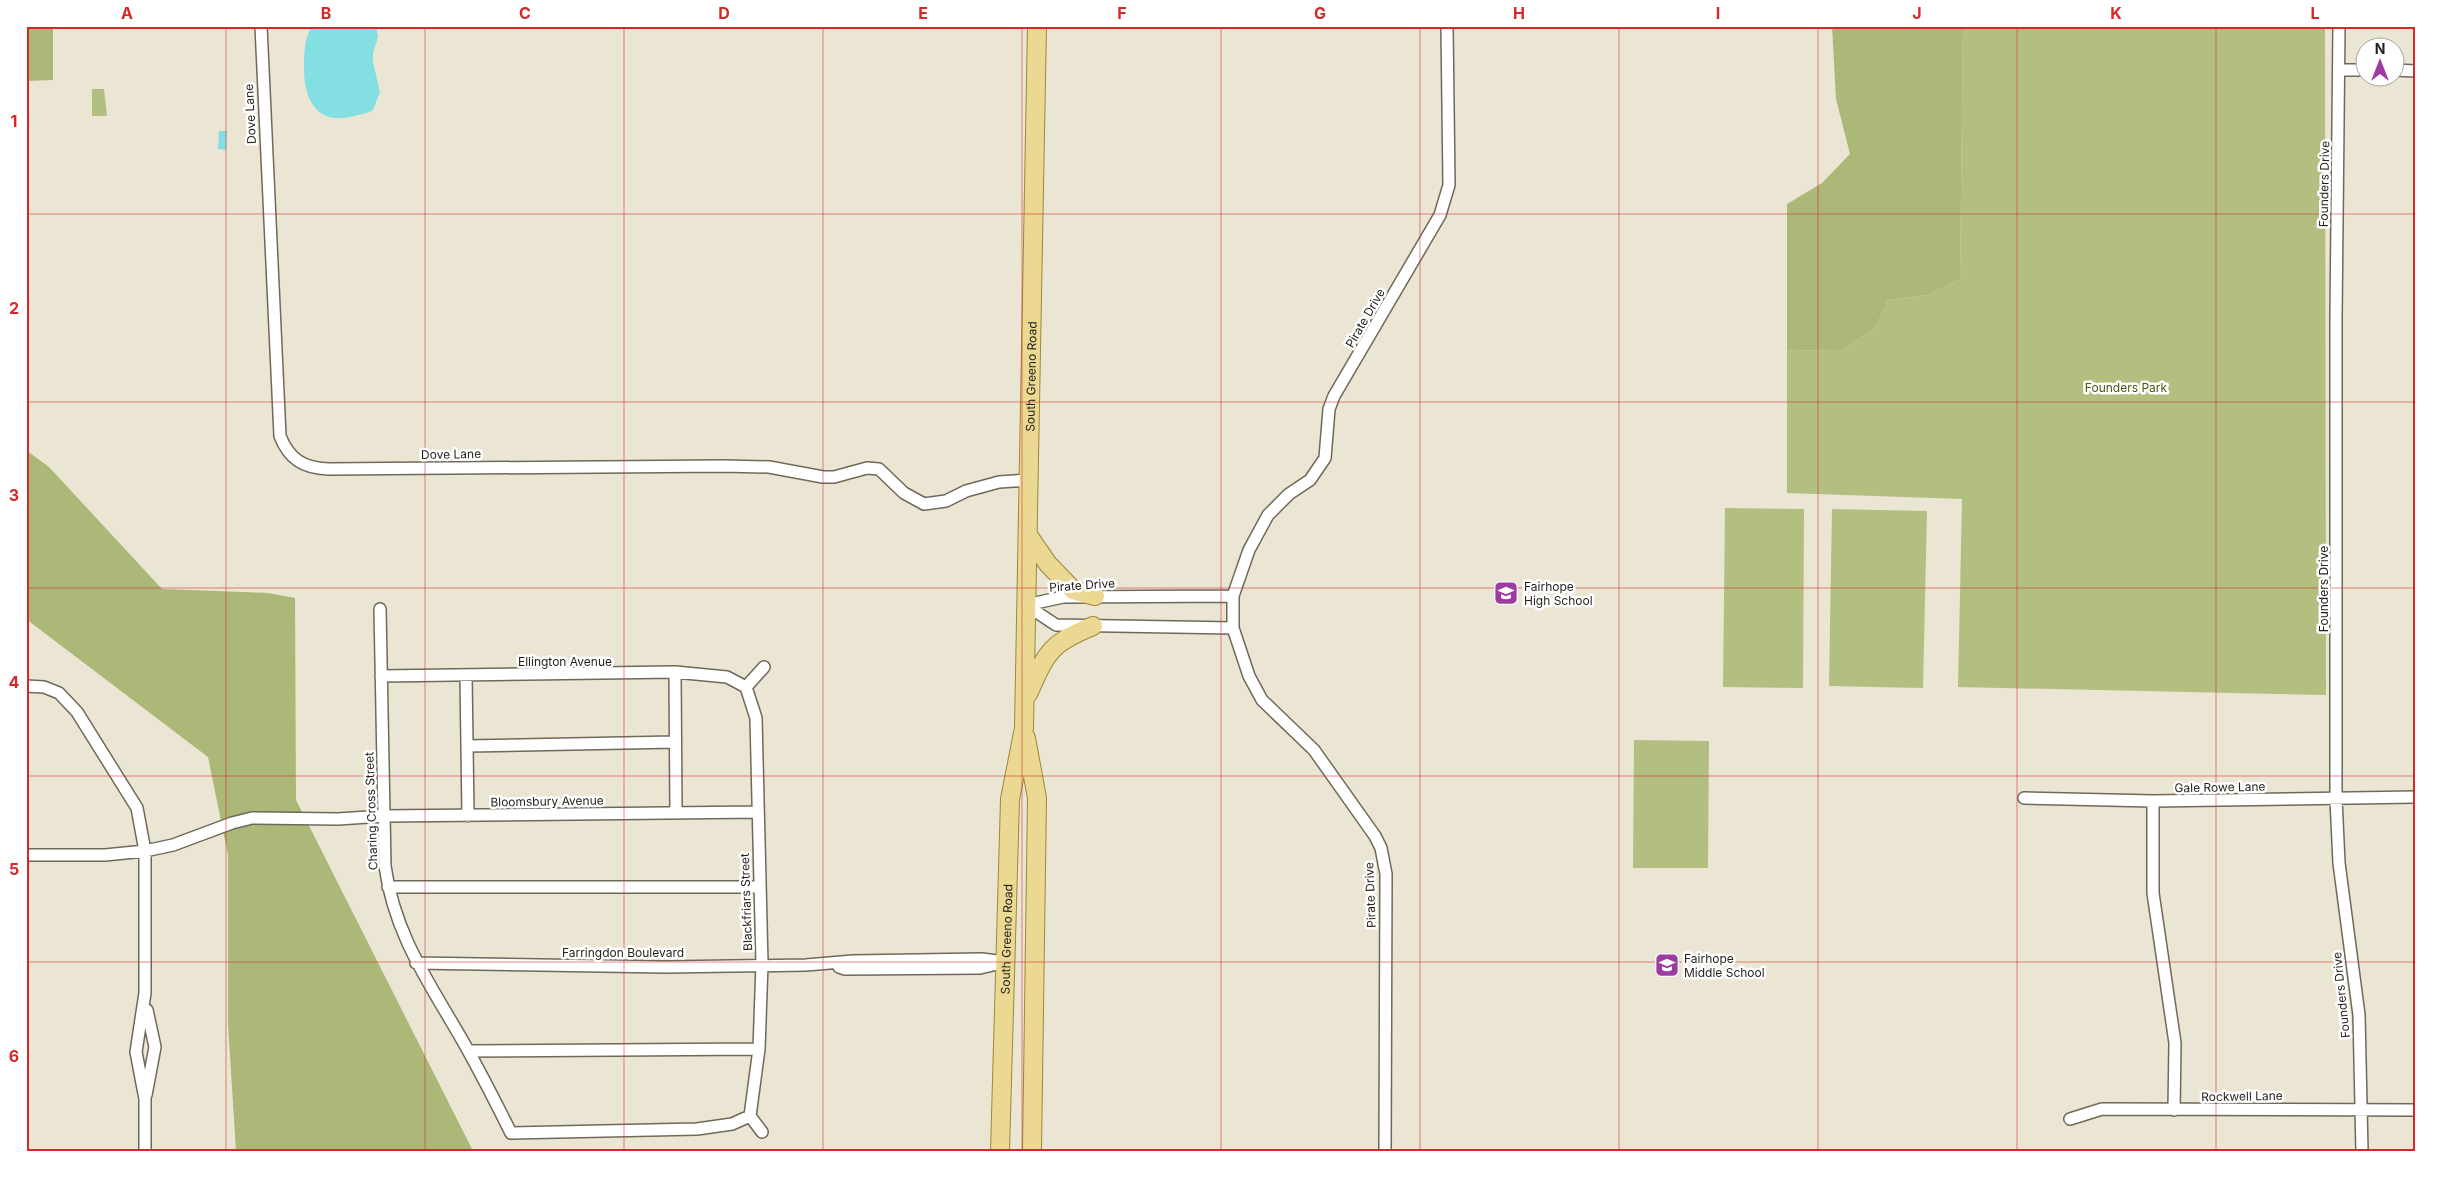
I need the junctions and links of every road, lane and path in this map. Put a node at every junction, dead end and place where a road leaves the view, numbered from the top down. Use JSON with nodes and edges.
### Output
{"nodes":[{"id":1,"x":261,"y":26,"type":"edge"},
{"id":2,"x":1037,"y":26,"type":"edge"},
{"id":3,"x":1447,"y":26,"type":"edge"},
{"id":4,"x":2339,"y":26,"type":"edge"},
{"id":5,"x":2340,"y":70,"type":"junction"},
{"id":6,"x":2354,"y":70,"type":"edge"},
{"id":7,"x":1029,"y":480,"type":"junction"},
{"id":8,"x":1028,"y":534,"type":"junction"},
{"id":9,"x":1094,"y":596,"type":"junction"},
{"id":10,"x":1233,"y":596,"type":"junction"},
{"id":11,"x":1026,"y":605,"type":"junction"},
{"id":12,"x":380,"y":609,"type":"dead end"},
{"id":13,"x":1092,"y":626,"type":"junction"},
{"id":14,"x":1233,"y":628,"type":"junction"},
{"id":15,"x":764,"y":667,"type":"dead end"},
{"id":16,"x":675,"y":672,"type":"junction"},
{"id":17,"x":466,"y":675,"type":"junction"},
{"id":18,"x":381,"y":676,"type":"junction"},
{"id":19,"x":26,"y":686,"type":"edge"},
{"id":20,"x":746,"y":687,"type":"junction"},
{"id":21,"x":1024,"y":701,"type":"junction"},
{"id":22,"x":1024,"y":728,"type":"junction"},
{"id":23,"x":675,"y":742,"type":"junction"},
{"id":24,"x":467,"y":746,"type":"junction"},
{"id":25,"x":2416,"y":797,"type":"edge"},
{"id":26,"x":2024,"y":798,"type":"dead end"},
{"id":27,"x":2336,"y":799,"type":"junction"},
{"id":28,"x":2153,"y":801,"type":"junction"},
{"id":29,"x":757,"y":812,"type":"junction"},
{"id":30,"x":676,"y":813,"type":"junction"},
{"id":31,"x":383,"y":816,"type":"junction"},
{"id":32,"x":468,"y":816,"type":"junction"},
{"id":33,"x":145,"y":851,"type":"junction"},
{"id":34,"x":26,"y":855,"type":"edge"},
{"id":35,"x":388,"y":887,"type":"junction"},
{"id":36,"x":759,"y":887,"type":"junction"},
{"id":37,"x":1004,"y":962,"type":"junction"},
{"id":38,"x":416,"y":963,"type":"junction"},
{"id":39,"x":762,"y":964,"type":"junction"},
{"id":40,"x":145,"y":993,"type":"junction"},
{"id":41,"x":759,"y":1049,"type":"junction"},
{"id":42,"x":469,"y":1051,"type":"junction"},
{"id":43,"x":145,"y":1099,"type":"junction"},
{"id":44,"x":2362,"y":1108,"type":"junction"},
{"id":45,"x":2174,"y":1110,"type":"junction"},
{"id":46,"x":2416,"y":1110,"type":"edge"},
{"id":47,"x":750,"y":1116,"type":"junction"},
{"id":48,"x":2070,"y":1119,"type":"dead end"},
{"id":49,"x":762,"y":1132,"type":"dead end"},
{"id":50,"x":146,"y":1151,"type":"edge"},
{"id":51,"x":1000,"y":1151,"type":"edge"},
{"id":52,"x":1032,"y":1151,"type":"edge"},
{"id":53,"x":1385,"y":1151,"type":"edge"},
{"id":54,"x":2362,"y":1151,"type":"edge"}],
"edges":[{"from":1,"to":7,"type":"street","name":"Dove Lane"},
{"from":2,"to":7,"type":"main road","name":"South Greeno Road"},
{"from":3,"to":10,"type":"street","name":"Pirate Drive"},
{"from":4,"to":5,"type":"street","name":"Founders Drive"},
{"from":5,"to":6,"type":"street"},
{"from":5,"to":27,"type":"street","name":"Founders Drive"},
{"from":7,"to":8,"type":"main road","name":"South Greeno Road"},
{"from":8,"to":9,"type":"main road"},
{"from":8,"to":11,"type":"main road","name":"South Greeno Road"},
{"from":9,"to":10,"type":"street","name":"Pirate Drive"},
{"from":9,"to":11,"type":"street","name":"Pirate Drive"},
{"from":10,"to":14,"type":"street","name":"Pirate Drive"},
{"from":11,"to":13,"type":"street"},
{"from":11,"to":21,"type":"main road","name":"South Greeno Road"},
{"from":12,"to":18,"type":"street","name":"Charing Cross Street"},
{"from":13,"to":14,"type":"street"},
{"from":13,"to":21,"type":"main road"},
{"from":14,"to":53,"type":"street","name":"Pirate Drive"},
{"from":15,"to":20,"type":"street"},
{"from":16,"to":17,"type":"street","name":"Ellington Avenue"},
{"from":16,"to":20,"type":"street","name":"Ellington Avenue"},
{"from":16,"to":23,"type":"street"},
{"from":17,"to":18,"type":"street","name":"Ellington Avenue"},
{"from":17,"to":24,"type":"street"},
{"from":18,"to":31,"type":"street","name":"Charing Cross Street"},
{"from":19,"to":33,"type":"street"},
{"from":20,"to":29,"type":"street","name":"Blackfriars Street"},
{"from":21,"to":22,"type":"main road","name":"South Greeno Road"},
{"from":22,"to":37,"type":"main road","name":"South Greeno Road"},
{"from":22,"to":52,"type":"main road","name":"South Greeno Road"},
{"from":23,"to":24,"type":"street"},
{"from":23,"to":30,"type":"street"},
{"from":24,"to":32,"type":"street"},
{"from":25,"to":27,"type":"street","name":"Gale Rowe Lane"},
{"from":26,"to":28,"type":"street","name":"Gale Rowe Lane"},
{"from":27,"to":28,"type":"street","name":"Gale Rowe Lane"},
{"from":27,"to":44,"type":"street","name":"Founders Drive"},
{"from":28,"to":45,"type":"street"},
{"from":29,"to":30,"type":"street","name":"Bloomsbury Avenue"},
{"from":29,"to":36,"type":"street","name":"Blackfriars Street"},
{"from":30,"to":32,"type":"street","name":"Bloomsbury Avenue"},
{"from":31,"to":32,"type":"street","name":"Bloomsbury Avenue"},
{"from":31,"to":33,"type":"street","name":"Bloomsbury Avenue"},
{"from":31,"to":35,"type":"street","name":"Charing Cross Street"},
{"from":33,"to":34,"type":"street","name":"Bloomsbury Avenue"},
{"from":33,"to":40,"type":"street"},
{"from":35,"to":36,"type":"street"},
{"from":35,"to":38,"type":"street","name":"Charing Cross Street"},
{"from":36,"to":39,"type":"street","name":"Blackfriars Street"},
{"from":37,"to":39,"type":"street","name":"Farringdon Boulevard"},
{"from":37,"to":51,"type":"main road","name":"South Greeno Road"},
{"from":38,"to":39,"type":"street","name":"Farringdon Boulevard"},
{"from":38,"to":42,"type":"street","name":"Charing Cross Street"},
{"from":39,"to":41,"type":"street","name":"Blackfriars Street"},
{"from":40,"to":43,"type":"street"},
{"from":40,"to":43,"type":"street"},
{"from":41,"to":42,"type":"street"},
{"from":41,"to":47,"type":"street","name":"Blackfriars Street"},
{"from":42,"to":47,"type":"street","name":"Charing Cross Street"},
{"from":43,"to":50,"type":"street"},
{"from":44,"to":45,"type":"street","name":"Rockwell Lane"},
{"from":44,"to":46,"type":"street","name":"Rockwell Lane"},
{"from":44,"to":54,"type":"street","name":"Founders Drive"},
{"from":45,"to":48,"type":"street","name":"Rockwell Lane"},
{"from":47,"to":49,"type":"street"}]}
